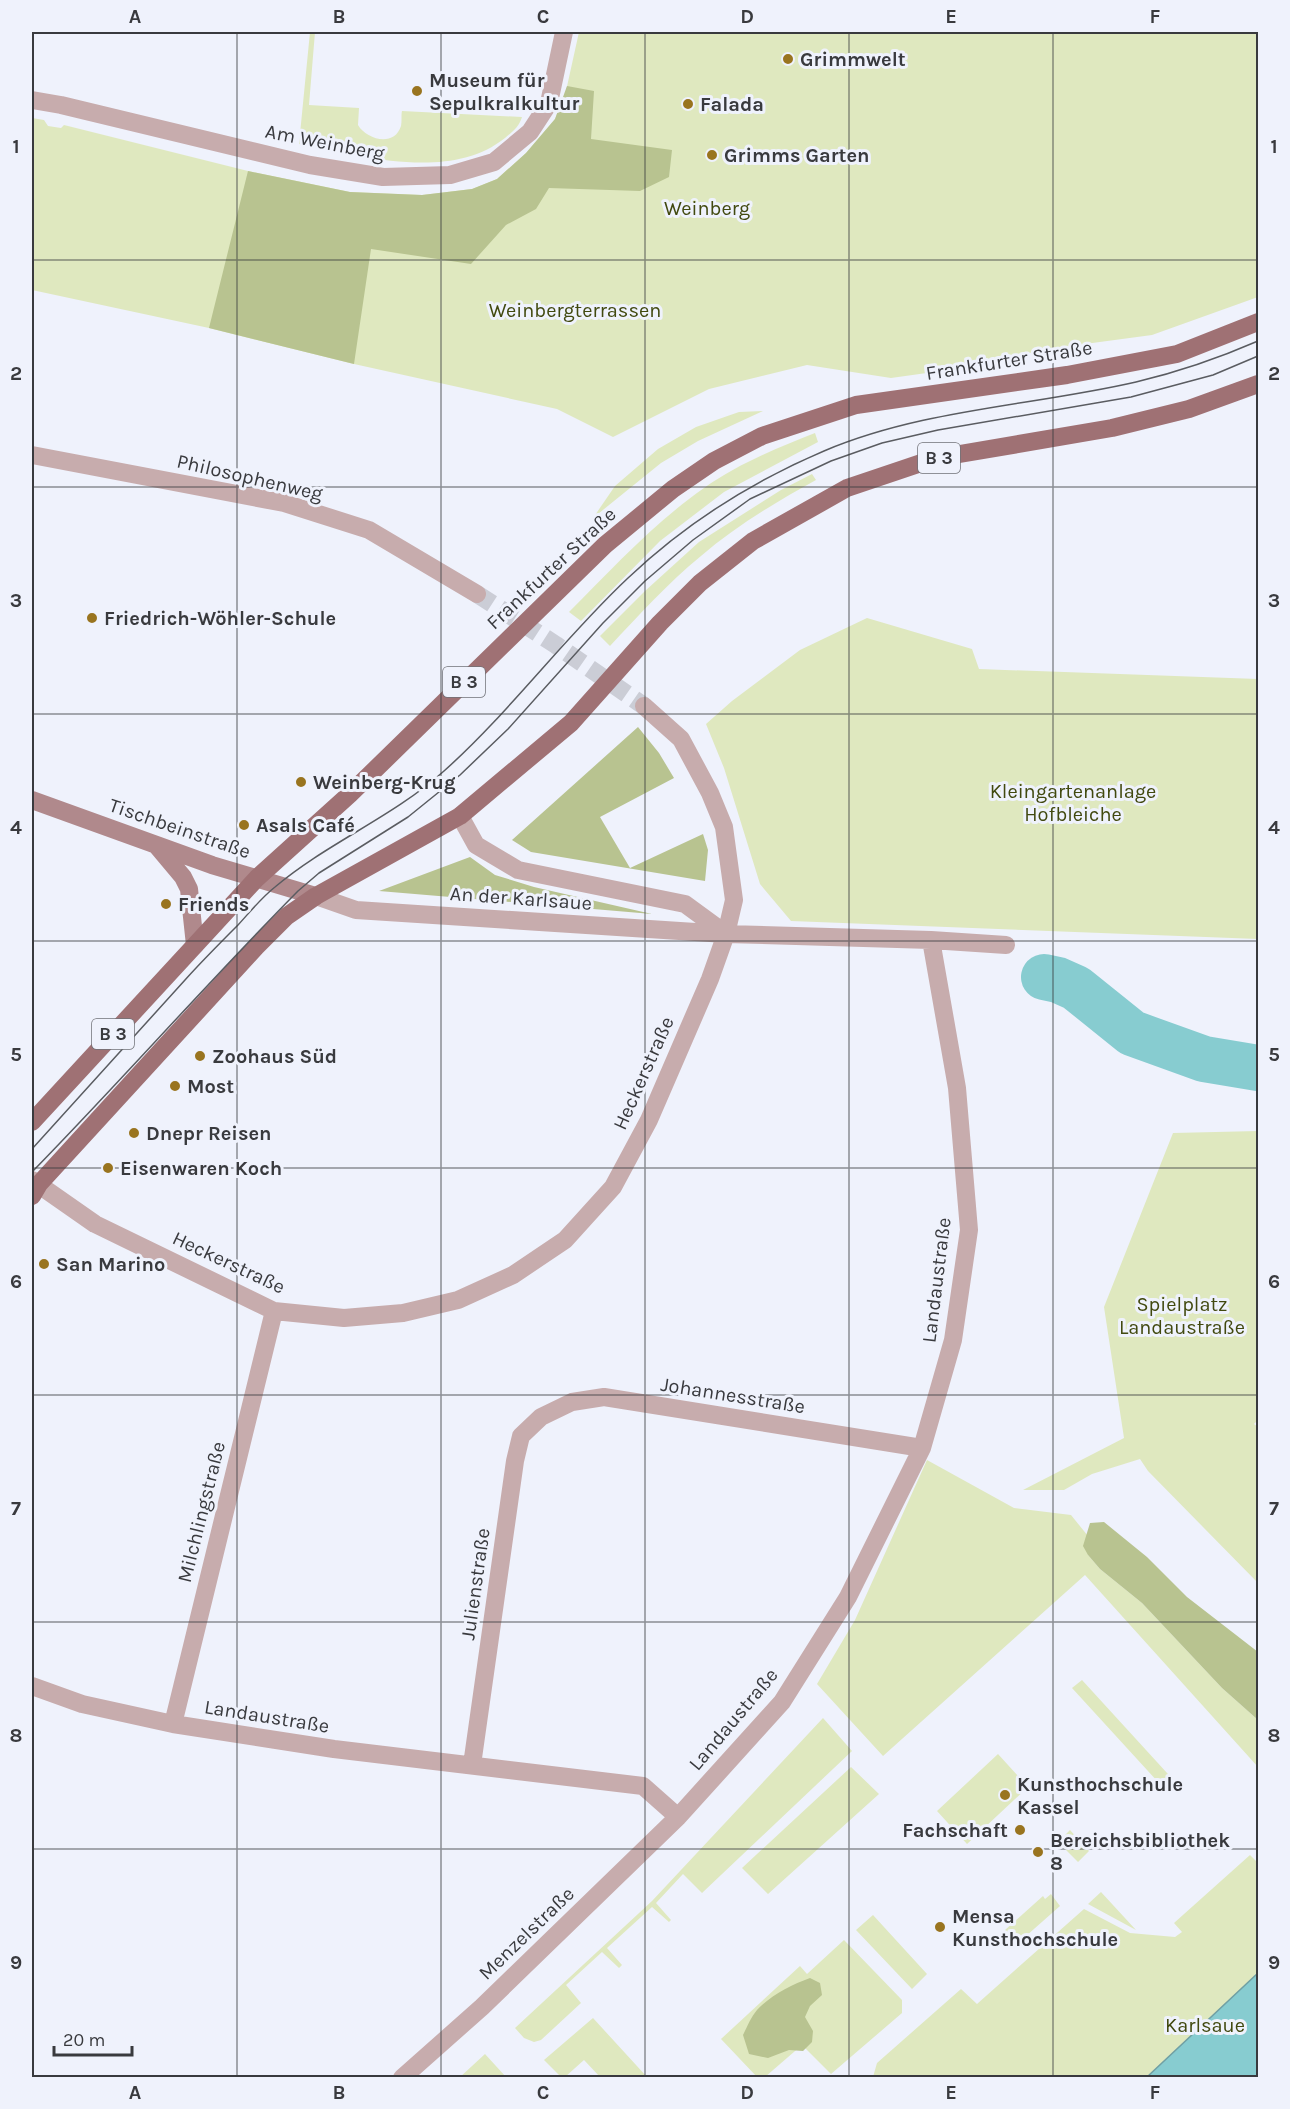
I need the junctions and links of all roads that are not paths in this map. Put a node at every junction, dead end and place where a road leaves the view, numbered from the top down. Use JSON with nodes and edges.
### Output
{"nodes":[{"id":1,"x":564,"y":32,"type":"edge"},
{"id":2,"x":32,"y":100,"type":"edge"},
{"id":3,"x":1258,"y":322,"type":"edge"},
{"id":4,"x":1258,"y":384,"type":"edge"},
{"id":5,"x":32,"y":455,"type":"edge"},
{"id":6,"x":477,"y":594,"type":"tunnel mouth"},
{"id":7,"x":645,"y":706,"type":"tunnel mouth"},
{"id":8,"x":32,"y":800,"type":"edge"},
{"id":9,"x":460,"y":816,"type":"junction"},
{"id":10,"x":156,"y":844,"type":"junction"},
{"id":11,"x":257,"y":878,"type":"junction"},
{"id":12,"x":316,"y":896,"type":"junction"},
{"id":13,"x":726,"y":934,"type":"junction"},
{"id":14,"x":931,"y":940,"type":"junction"},
{"id":15,"x":195,"y":945,"type":"junction"},
{"id":16,"x":1006,"y":945,"type":"dead end"},
{"id":17,"x":32,"y":1122,"type":"edge"},
{"id":18,"x":34,"y":1187,"type":"edge"},
{"id":19,"x":274,"y":1311,"type":"junction"},
{"id":20,"x":541,"y":1418,"type":"joint"},
{"id":21,"x":922,"y":1448,"type":"junction"},
{"id":22,"x":32,"y":1686,"type":"edge"},
{"id":23,"x":173,"y":1725,"type":"junction"},
{"id":24,"x":472,"y":1765,"type":"junction"},
{"id":25,"x":678,"y":1817,"type":"junction"},
{"id":26,"x":402,"y":2078,"type":"edge"}],
"edges":[{"from":1,"to":2,"type":"street","name":"Am Weinberg"},
{"from":3,"to":11,"type":"main road","name":"Frankfurter Straße","number":"B 3"},
{"from":4,"to":9,"type":"main road","number":"B 3"},
{"from":5,"to":6,"type":"street","name":"Philosophenweg"},
{"from":7,"to":13,"type":"street"},
{"from":8,"to":10,"type":"main road","name":"Tischbeinstraße"},
{"from":9,"to":12,"type":"main road","number":"B 3"},
{"from":9,"to":13,"type":"street","name":"An der Karlsaue"},
{"from":10,"to":11,"type":"main road","name":"Tischbeinstraße"},
{"from":10,"to":15,"type":"main road"},
{"from":11,"to":12,"type":"main road","name":"Tischbeinstraße"},
{"from":11,"to":15,"type":"main road","name":"Frankfurter Straße","number":"B 3"},
{"from":12,"to":13,"type":"street","name":"An der Karlsaue"},
{"from":12,"to":18,"type":"main road","number":"B 3"},
{"from":13,"to":14,"type":"street","name":"An der Karlsaue"},
{"from":13,"to":19,"type":"street","name":"Heckerstraße"},
{"from":14,"to":16,"type":"street","name":"An der Karlsaue"},
{"from":14,"to":21,"type":"street","name":"Landaustraße"},
{"from":15,"to":17,"type":"main road","name":"Frankfurter Straße","number":"B 3"},
{"from":18,"to":19,"type":"street","name":"Heckerstraße"},
{"from":19,"to":23,"type":"street","name":"Milchlingstraße"},
{"from":20,"to":21,"type":"street","name":"Johannesstraße"},
{"from":20,"to":24,"type":"street","name":"Julienstraße"},
{"from":21,"to":25,"type":"street","name":"Landaustraße"},
{"from":22,"to":23,"type":"street","name":"Landaustraße"},
{"from":23,"to":24,"type":"street","name":"Landaustraße"},
{"from":24,"to":25,"type":"street","name":"Landaustraße"},
{"from":25,"to":26,"type":"street","name":"Menzelstraße"}]}
